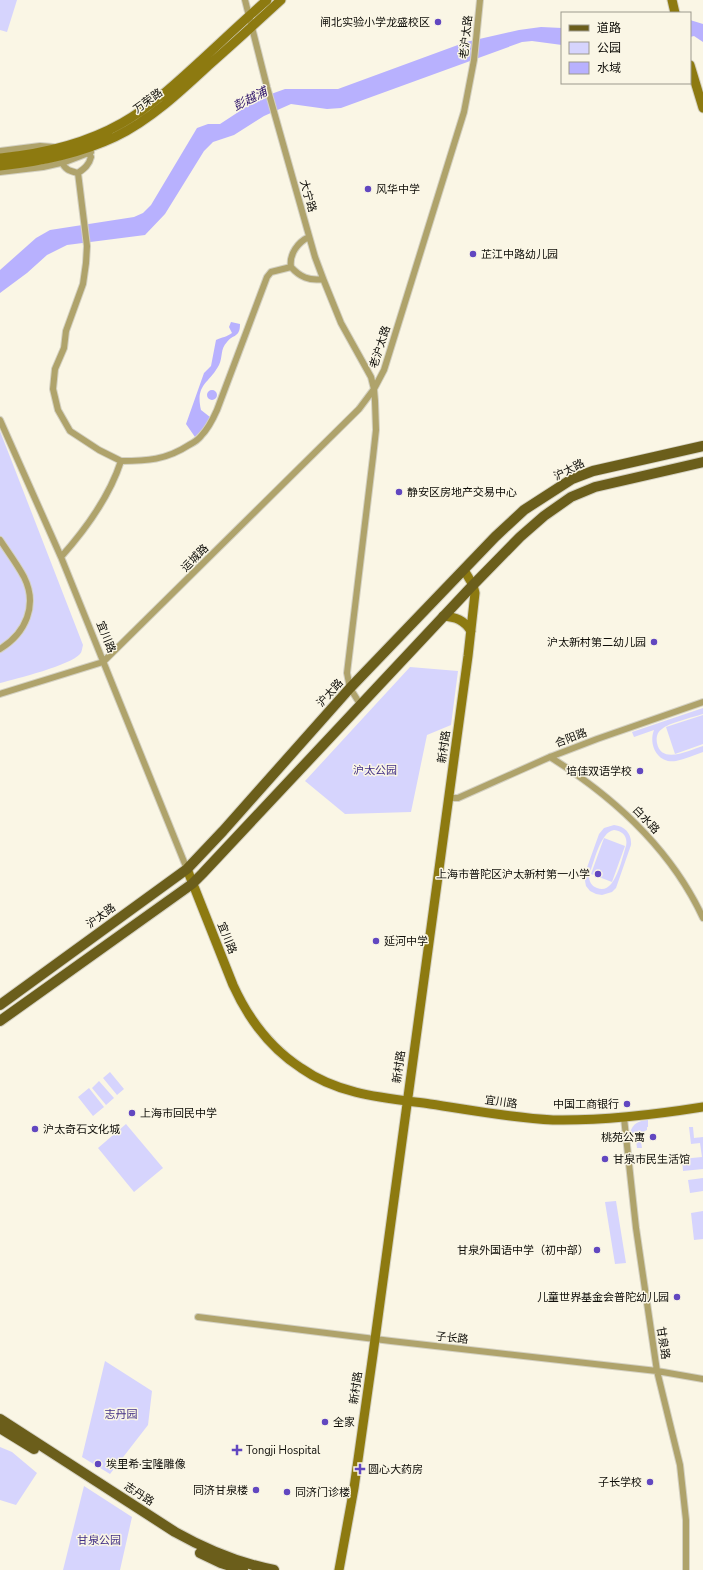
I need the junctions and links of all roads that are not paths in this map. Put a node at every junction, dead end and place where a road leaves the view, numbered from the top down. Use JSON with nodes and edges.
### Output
{"nodes":[{"id":1,"x":245,"y":0,"type":"edge"},
{"id":2,"x":266,"y":0,"type":"edge"},
{"id":3,"x":281,"y":0,"type":"edge"},
{"id":4,"x":480,"y":0,"type":"edge"},
{"id":5,"x":672,"y":0,"type":"edge"},
{"id":6,"x":675,"y":12,"type":"edge"},
{"id":7,"x":249,"y":16,"type":"junction"},
{"id":8,"x":252,"y":27,"type":"junction"},
{"id":9,"x":691,"y":68,"type":"edge"},
{"id":10,"x":703,"y":108,"type":"edge"},
{"id":11,"x":107,"y":141,"type":"junction"},
{"id":12,"x":63,"y":147,"type":"junction"},
{"id":13,"x":0,"y":151,"type":"edge"},
{"id":14,"x":89,"y":154,"type":"junction"},
{"id":15,"x":0,"y":158,"type":"edge"},
{"id":16,"x":62,"y":162,"type":"junction"},
{"id":17,"x":0,"y":166,"type":"edge"},
{"id":18,"x":0,"y":172,"type":"edge"},
{"id":19,"x":78,"y":173,"type":"junction"},
{"id":20,"x":310,"y":237,"type":"junction"},
{"id":21,"x":291,"y":267,"type":"junction"},
{"id":22,"x":323,"y":279,"type":"junction"},
{"id":23,"x":374,"y":389,"type":"junction"},
{"id":24,"x":0,"y":420,"type":"edge"},
{"id":25,"x":703,"y":446,"type":"edge"},
{"id":26,"x":121,"y":461,"type":"junction"},
{"id":27,"x":703,"y":462,"type":"edge"},
{"id":28,"x":0,"y":540,"type":"edge"},
{"id":29,"x":61,"y":557,"type":"junction"},
{"id":30,"x":464,"y":570,"type":"junction"},
{"id":31,"x":473,"y":585,"type":"junction"},
{"id":32,"x":443,"y":616,"type":"junction"},
{"id":33,"x":471,"y":631,"type":"junction"},
{"id":34,"x":0,"y":649,"type":"edge"},
{"id":35,"x":103,"y":662,"type":"junction"},
{"id":36,"x":350,"y":688,"type":"junction"},
{"id":37,"x":0,"y":694,"type":"edge"},
{"id":38,"x":703,"y":702,"type":"edge"},
{"id":39,"x":360,"y":704,"type":"junction"},
{"id":40,"x":550,"y":757,"type":"junction"},
{"id":41,"x":449,"y":798,"type":"junction"},
{"id":42,"x":187,"y":869,"type":"junction"},
{"id":43,"x":192,"y":884,"type":"junction"},
{"id":44,"x":703,"y":918,"type":"edge"},
{"id":45,"x":0,"y":1005,"type":"edge"},
{"id":46,"x":0,"y":1021,"type":"edge"},
{"id":47,"x":407,"y":1101,"type":"junction"},
{"id":48,"x":703,"y":1107,"type":"edge"},
{"id":49,"x":624,"y":1118,"type":"junction"},
{"id":50,"x":198,"y":1317,"type":"dead end"},
{"id":51,"x":375,"y":1339,"type":"junction"},
{"id":52,"x":657,"y":1371,"type":"junction"},
{"id":53,"x":703,"y":1380,"type":"edge"},
{"id":54,"x":0,"y":1419,"type":"edge"},
{"id":55,"x":0,"y":1428,"type":"edge"},
{"id":56,"x":243,"y":1570,"type":"edge"},
{"id":57,"x":274,"y":1570,"type":"edge"},
{"id":58,"x":339,"y":1570,"type":"edge"},
{"id":59,"x":686,"y":1570,"type":"edge"}],
"edges":[{"from":1,"to":7,"type":"street","name":"大宁路"},
{"from":2,"to":7,"type":"main road","name":"万荣路"},
{"from":3,"to":8,"type":"main road","name":"万荣路"},
{"from":4,"to":23,"type":"street","name":"老沪太路"},
{"from":5,"to":6,"type":"main road"},
{"from":7,"to":8,"type":"street","name":"大宁路"},
{"from":7,"to":12,"type":"main road","name":"万荣路"},
{"from":8,"to":11,"type":"main road","name":"万荣路"},
{"from":8,"to":20,"type":"street","name":"大宁路"},
{"from":9,"to":10,"type":"main road"},
{"from":11,"to":14,"type":"street"},
{"from":11,"to":17,"type":"main road","name":"万荣路"},
{"from":12,"to":13,"type":"street"},
{"from":12,"to":15,"type":"main road","name":"万荣路"},
{"from":14,"to":16,"type":"street"},
{"from":14,"to":19,"type":"street"},
{"from":16,"to":18,"type":"street"},
{"from":16,"to":19,"type":"street"},
{"from":19,"to":26,"type":"street"},
{"from":20,"to":21,"type":"street"},
{"from":20,"to":22,"type":"street","name":"大宁路"},
{"from":21,"to":22,"type":"street"},
{"from":21,"to":26,"type":"street"},
{"from":22,"to":23,"type":"street","name":"大宁路"},
{"from":23,"to":35,"type":"street","name":"运城路"},
{"from":23,"to":36,"type":"street"},
{"from":24,"to":29,"type":"street","name":"宜川路"},
{"from":25,"to":30,"type":"main road","name":"沪太路"},
{"from":26,"to":29,"type":"street"},
{"from":27,"to":31,"type":"main road"},
{"from":28,"to":34,"type":"street"},
{"from":29,"to":35,"type":"street","name":"宜川路"},
{"from":30,"to":31,"type":"main road","name":"新村路"},
{"from":30,"to":36,"type":"main road","name":"沪太路"},
{"from":31,"to":32,"type":"main road"},
{"from":31,"to":33,"type":"main road","name":"新村路"},
{"from":32,"to":33,"type":"main road"},
{"from":32,"to":39,"type":"main road"},
{"from":33,"to":41,"type":"main road","name":"新村路"},
{"from":35,"to":37,"type":"street","name":"运城路"},
{"from":35,"to":42,"type":"street","name":"宜川路"},
{"from":36,"to":39,"type":"street"},
{"from":36,"to":42,"type":"main road","name":"沪太路"},
{"from":38,"to":40,"type":"street","name":"合阳路"},
{"from":39,"to":43,"type":"main road"},
{"from":40,"to":41,"type":"street","name":"合阳路"},
{"from":40,"to":44,"type":"street","name":"白水路"},
{"from":41,"to":47,"type":"main road","name":"新村路"},
{"from":42,"to":43,"type":"main road","name":"宜川路"},
{"from":42,"to":45,"type":"main road","name":"沪太路"},
{"from":43,"to":46,"type":"main road"},
{"from":43,"to":47,"type":"main road","name":"宜川路"},
{"from":47,"to":49,"type":"main road","name":"宜川路"},
{"from":47,"to":51,"type":"main road","name":"新村路"},
{"from":48,"to":49,"type":"main road","name":"宜川路"},
{"from":49,"to":52,"type":"street","name":"甘泉路"},
{"from":50,"to":51,"type":"street","name":"子长路"},
{"from":51,"to":52,"type":"street","name":"子长路"},
{"from":51,"to":58,"type":"main road","name":"新村路"},
{"from":52,"to":53,"type":"street","name":"子长路"},
{"from":52,"to":59,"type":"street","name":"甘泉路"},
{"from":54,"to":57,"type":"main road","name":"志丹路"},
{"from":55,"to":56,"type":"main road","name":"志丹路"}]}
